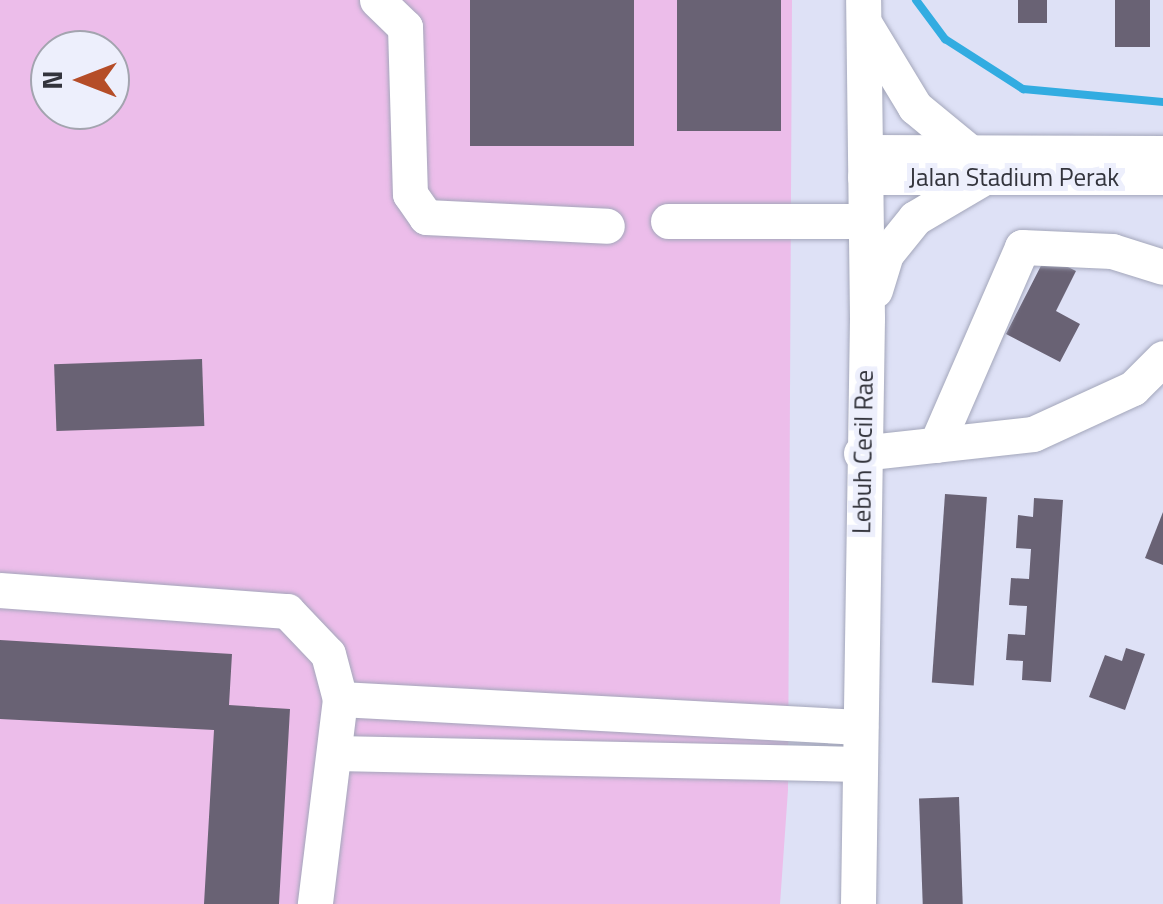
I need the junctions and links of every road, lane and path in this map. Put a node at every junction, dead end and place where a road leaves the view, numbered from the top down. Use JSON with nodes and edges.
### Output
{"nodes":[{"id":1,"x":377,"y":0,"type":"edge"},
{"id":2,"x":853,"y":9,"type":"edge"},
{"id":3,"x":1163,"y":152,"type":"edge"},
{"id":4,"x":864,"y":164,"type":"junction"},
{"id":5,"x":978,"y":165,"type":"junction"},
{"id":6,"x":1163,"y":178,"type":"edge"},
{"id":7,"x":668,"y":221,"type":"dead end"},
{"id":8,"x":848,"y":221,"type":"junction"},
{"id":9,"x":606,"y":226,"type":"dead end"},
{"id":10,"x":1163,"y":267,"type":"edge"},
{"id":11,"x":855,"y":311,"type":"junction"},
{"id":12,"x":1163,"y":358,"type":"edge"},
{"id":13,"x":936,"y":445,"type":"junction"},
{"id":14,"x":861,"y":454,"type":"junction"},
{"id":15,"x":0,"y":590,"type":"edge"},
{"id":16,"x":340,"y":699,"type":"junction"},
{"id":17,"x":438,"y":704,"type":"junction"},
{"id":18,"x":850,"y":726,"type":"junction"},
{"id":19,"x":335,"y":753,"type":"junction"},
{"id":20,"x":435,"y":756,"type":"junction"},
{"id":21,"x":850,"y":764,"type":"junction"},
{"id":22,"x":315,"y":904,"type":"edge"},
{"id":23,"x":840,"y":904,"type":"edge"},
{"id":24,"x":858,"y":904,"type":"edge"}],
"edges":[{"from":1,"to":9,"type":"street"},
{"from":2,"to":4,"type":"street","name":"Lebuh Cecil Rae"},
{"from":2,"to":5,"type":"street"},
{"from":2,"to":8,"type":"street"},
{"from":3,"to":5,"type":"street","name":"Jalan Stadium Perak"},
{"from":4,"to":5,"type":"street","name":"Jalan Stadium Perak"},
{"from":4,"to":8,"type":"street"},
{"from":4,"to":11,"type":"street","name":"Lebuh Cecil Rae"},
{"from":5,"to":6,"type":"street","name":"Jalan Stadium Perak"},
{"from":5,"to":11,"type":"street"},
{"from":7,"to":8,"type":"street"},
{"from":8,"to":11,"type":"street"},
{"from":10,"to":13,"type":"street"},
{"from":11,"to":14,"type":"street","name":"Lebuh Cecil Rae"},
{"from":11,"to":18,"type":"street","name":"Lebuh Cecil Rae"},
{"from":12,"to":13,"type":"street"},
{"from":13,"to":14,"type":"street"},
{"from":14,"to":18,"type":"street","name":"Lebuh Cecil Rae"},
{"from":15,"to":16,"type":"street"},
{"from":16,"to":17,"type":"street"},
{"from":16,"to":19,"type":"street"},
{"from":17,"to":18,"type":"street"},
{"from":17,"to":20,"type":"street"},
{"from":18,"to":21,"type":"street","name":"Lebuh Cecil Rae"},
{"from":19,"to":20,"type":"street"},
{"from":19,"to":22,"type":"street"},
{"from":20,"to":21,"type":"street"},
{"from":21,"to":23,"type":"street","name":"Lebuh Cecil Rae"},
{"from":21,"to":24,"type":"street","name":"Lebuh Cecil Rae"}]}
